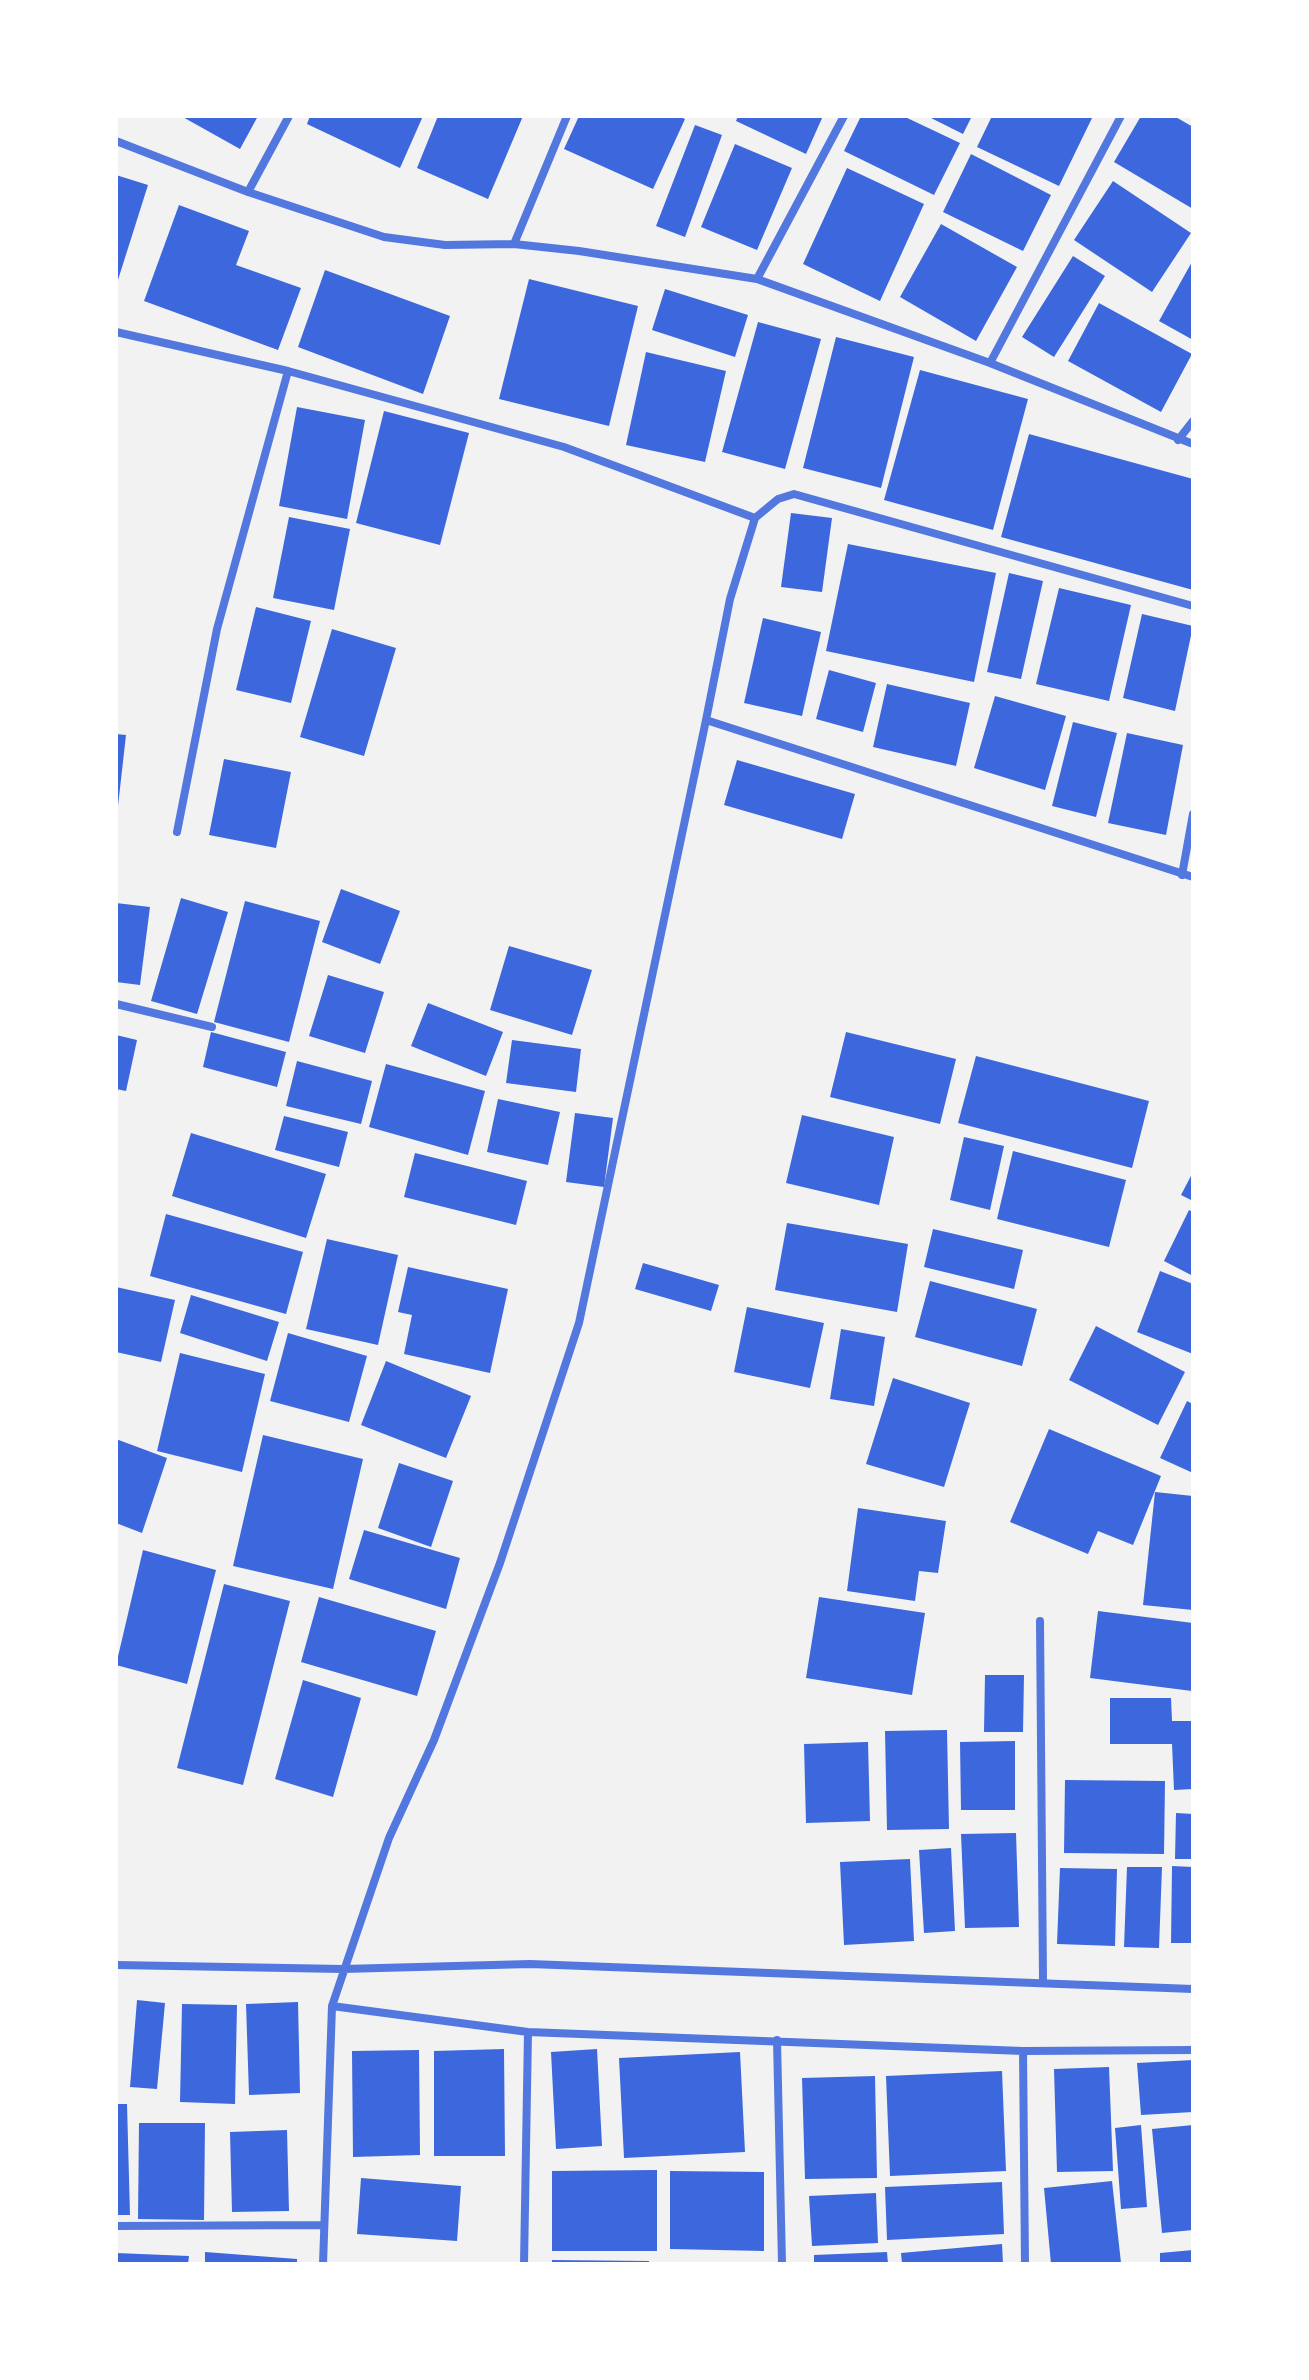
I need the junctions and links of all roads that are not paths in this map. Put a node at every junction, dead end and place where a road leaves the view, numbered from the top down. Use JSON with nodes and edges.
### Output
{"nodes":[{"id":1,"x":289,"y":116,"type":"edge"},
{"id":2,"x":567,"y":116,"type":"edge"},
{"id":3,"x":844,"y":116,"type":"edge"},
{"id":4,"x":1121,"y":116,"type":"edge"},
{"id":5,"x":116,"y":141,"type":"edge"},
{"id":6,"x":248,"y":192,"type":"junction"},
{"id":7,"x":514,"y":244,"type":"junction"},
{"id":8,"x":757,"y":279,"type":"junction"},
{"id":9,"x":116,"y":332,"type":"edge"},
{"id":10,"x":990,"y":363,"type":"junction"},
{"id":11,"x":288,"y":371,"type":"junction"},
{"id":12,"x":1193,"y":421,"type":"edge"},
{"id":13,"x":1178,"y":440,"type":"junction"},
{"id":14,"x":1193,"y":444,"type":"edge"},
{"id":15,"x":755,"y":518,"type":"junction"},
{"id":16,"x":1193,"y":606,"type":"edge"},
{"id":17,"x":706,"y":720,"type":"junction"},
{"id":18,"x":1193,"y":814,"type":"edge"},
{"id":19,"x":177,"y":832,"type":"dead end"},
{"id":20,"x":1182,"y":875,"type":"junction"},
{"id":21,"x":1193,"y":877,"type":"edge"},
{"id":22,"x":116,"y":1004,"type":"edge"},
{"id":23,"x":212,"y":1027,"type":"dead end"},
{"id":24,"x":1040,"y":1621,"type":"dead end"},
{"id":25,"x":116,"y":1965,"type":"edge"},
{"id":26,"x":343,"y":1969,"type":"junction"},
{"id":27,"x":1043,"y":1981,"type":"junction"},
{"id":28,"x":1193,"y":1989,"type":"edge"},
{"id":29,"x":332,"y":2006,"type":"junction"},
{"id":30,"x":528,"y":2032,"type":"junction"},
{"id":31,"x":777,"y":2040,"type":"junction"},
{"id":32,"x":1193,"y":2050,"type":"edge"},
{"id":33,"x":1023,"y":2051,"type":"junction"},
{"id":34,"x":324,"y":2225,"type":"junction"},
{"id":35,"x":116,"y":2226,"type":"edge"},
{"id":36,"x":323,"y":2264,"type":"edge"},
{"id":37,"x":524,"y":2264,"type":"edge"},
{"id":38,"x":782,"y":2264,"type":"edge"},
{"id":39,"x":1025,"y":2264,"type":"edge"}],
"edges":[{"from":1,"to":6,"type":"street"},
{"from":2,"to":7,"type":"street"},
{"from":3,"to":8,"type":"street"},
{"from":4,"to":10,"type":"street"},
{"from":5,"to":6,"type":"street"},
{"from":6,"to":7,"type":"street"},
{"from":7,"to":8,"type":"street"},
{"from":8,"to":10,"type":"street"},
{"from":9,"to":11,"type":"street"},
{"from":10,"to":13,"type":"street"},
{"from":11,"to":15,"type":"street"},
{"from":11,"to":19,"type":"street"},
{"from":12,"to":13,"type":"street"},
{"from":13,"to":14,"type":"street"},
{"from":15,"to":16,"type":"street"},
{"from":15,"to":17,"type":"street"},
{"from":17,"to":20,"type":"street"},
{"from":17,"to":26,"type":"street"},
{"from":18,"to":20,"type":"street"},
{"from":20,"to":21,"type":"street"},
{"from":22,"to":23,"type":"street"},
{"from":24,"to":27,"type":"street"},
{"from":25,"to":26,"type":"street"},
{"from":26,"to":27,"type":"street"},
{"from":26,"to":29,"type":"street"},
{"from":27,"to":28,"type":"street"},
{"from":29,"to":30,"type":"street"},
{"from":29,"to":34,"type":"street"},
{"from":30,"to":31,"type":"street"},
{"from":30,"to":37,"type":"street"},
{"from":31,"to":33,"type":"street"},
{"from":31,"to":38,"type":"street"},
{"from":32,"to":33,"type":"street"},
{"from":33,"to":39,"type":"street"},
{"from":34,"to":35,"type":"street"},
{"from":34,"to":36,"type":"street"}]}
